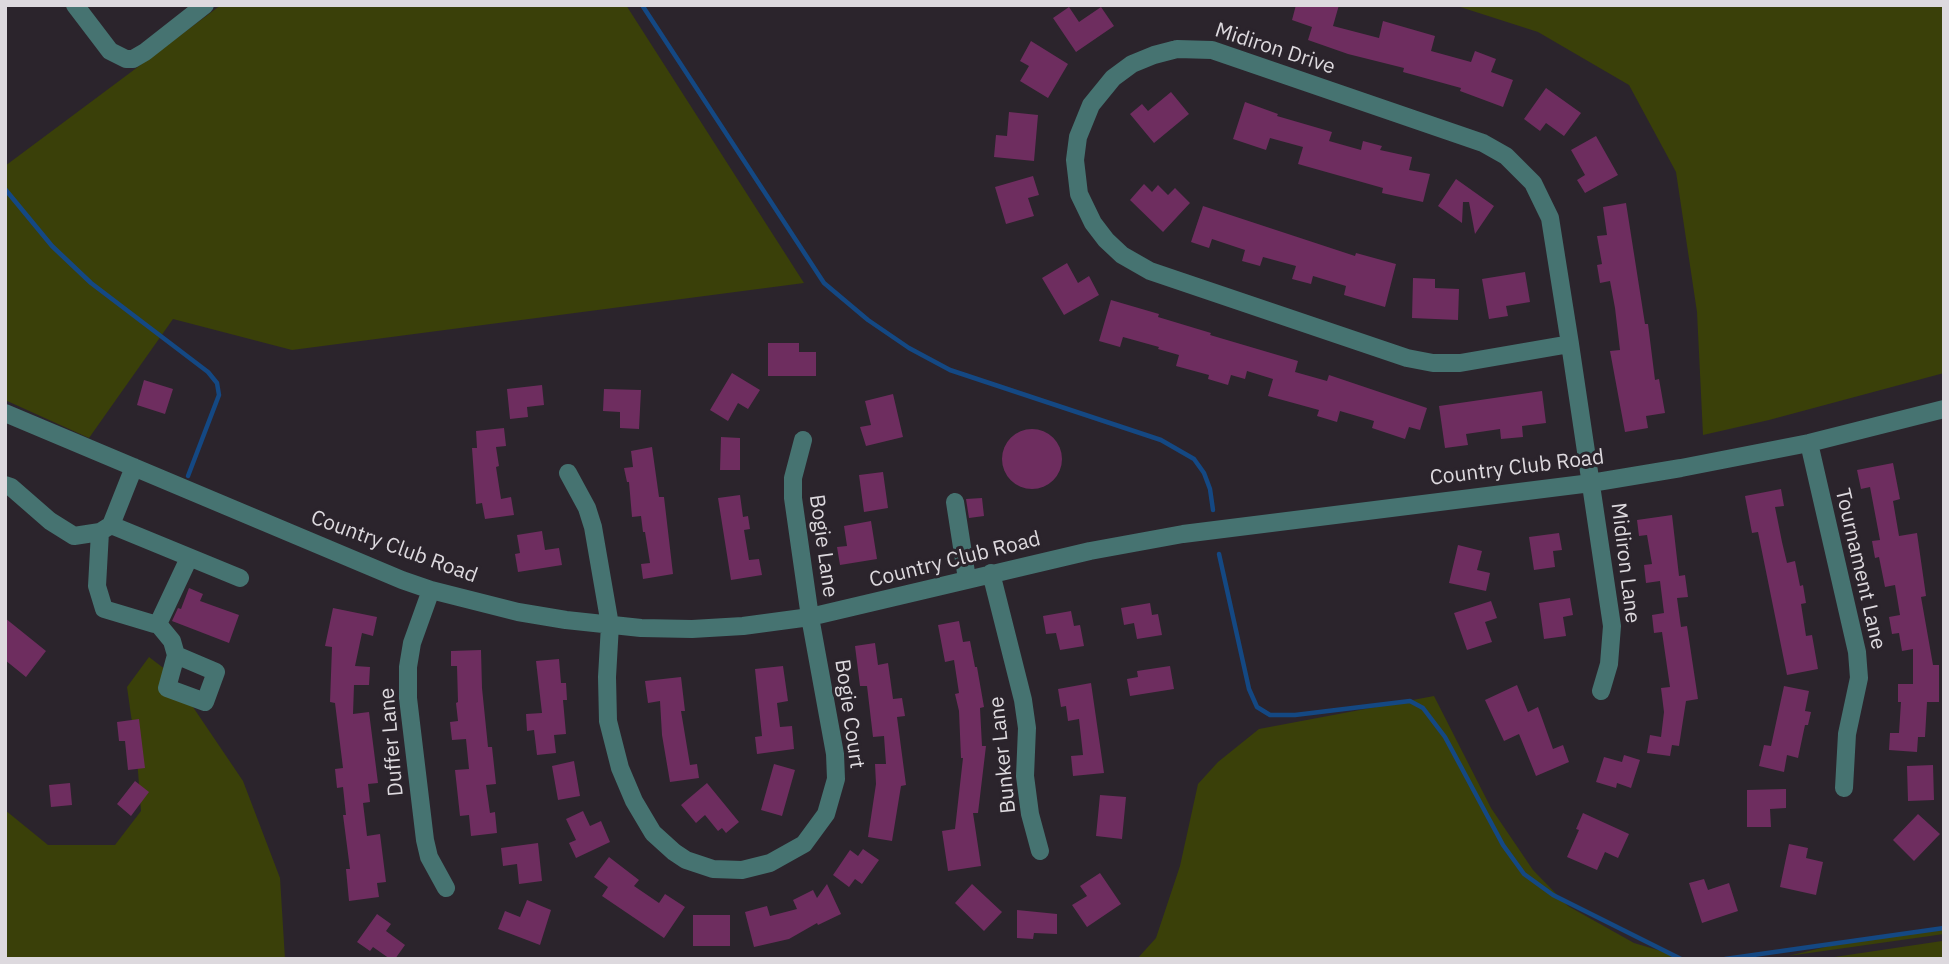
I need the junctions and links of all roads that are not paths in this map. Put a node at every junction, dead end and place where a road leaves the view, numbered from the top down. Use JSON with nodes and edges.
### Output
{"nodes":[{"id":1,"x":75,"y":5,"type":"edge"},
{"id":2,"x":205,"y":5,"type":"edge"},
{"id":3,"x":1570,"y":344,"type":"junction"},
{"id":4,"x":1944,"y":409,"type":"edge"},
{"id":5,"x":5,"y":413,"type":"edge"},
{"id":6,"x":803,"y":440,"type":"dead end"},
{"id":7,"x":1809,"y":443,"type":"junction"},
{"id":8,"x":134,"y":467,"type":"junction"},
{"id":9,"x":568,"y":474,"type":"dead end"},
{"id":10,"x":1591,"y":483,"type":"junction"},
{"id":11,"x":5,"y":485,"type":"edge"},
{"id":12,"x":955,"y":502,"type":"dead end"},
{"id":13,"x":105,"y":529,"type":"junction"},
{"id":14,"x":189,"y":558,"type":"junction"},
{"id":15,"x":991,"y":573,"type":"junction"},
{"id":16,"x":240,"y":578,"type":"dead end"},
{"id":17,"x":967,"y":579,"type":"junction"},
{"id":18,"x":431,"y":590,"type":"junction"},
{"id":19,"x":810,"y":617,"type":"junction"},
{"id":20,"x":158,"y":624,"type":"junction"},
{"id":21,"x":610,"y":625,"type":"junction"},
{"id":22,"x":176,"y":655,"type":"dead end"},
{"id":23,"x":1601,"y":691,"type":"dead end"},
{"id":24,"x":1844,"y":788,"type":"dead end"},
{"id":25,"x":1040,"y":851,"type":"dead end"},
{"id":26,"x":446,"y":888,"type":"dead end"}],
"edges":[{"from":1,"to":2,"type":"street"},
{"from":3,"to":3,"type":"street","name":"Midiron Drive"},
{"from":3,"to":10,"type":"street","name":"Midiron Drive"},
{"from":4,"to":7,"type":"street","name":"Country Club Road"},
{"from":5,"to":8,"type":"street","name":"Country Club Road"},
{"from":6,"to":19,"type":"street","name":"Bogie Lane"},
{"from":7,"to":10,"type":"street","name":"Country Club Road"},
{"from":7,"to":24,"type":"street","name":"Tournament Lane"},
{"from":8,"to":13,"type":"street"},
{"from":8,"to":18,"type":"street","name":"Country Club Road"},
{"from":9,"to":21,"type":"street","name":"Bogie Court"},
{"from":10,"to":15,"type":"street","name":"Country Club Road"},
{"from":10,"to":23,"type":"street","name":"Midiron Lane"},
{"from":11,"to":13,"type":"street"},
{"from":12,"to":17,"type":"street"},
{"from":13,"to":14,"type":"street"},
{"from":13,"to":20,"type":"street"},
{"from":14,"to":16,"type":"street"},
{"from":14,"to":20,"type":"street"},
{"from":15,"to":17,"type":"street","name":"Country Club Road"},
{"from":15,"to":25,"type":"street","name":"Bunker Lane"},
{"from":17,"to":19,"type":"street","name":"Country Club Road"},
{"from":18,"to":21,"type":"street","name":"Country Club Road"},
{"from":18,"to":26,"type":"street","name":"Duffer Lane"},
{"from":19,"to":21,"type":"street","name":"Country Club Road"},
{"from":19,"to":21,"type":"street","name":"Bogie Court"},
{"from":20,"to":22,"type":"street"}]}
